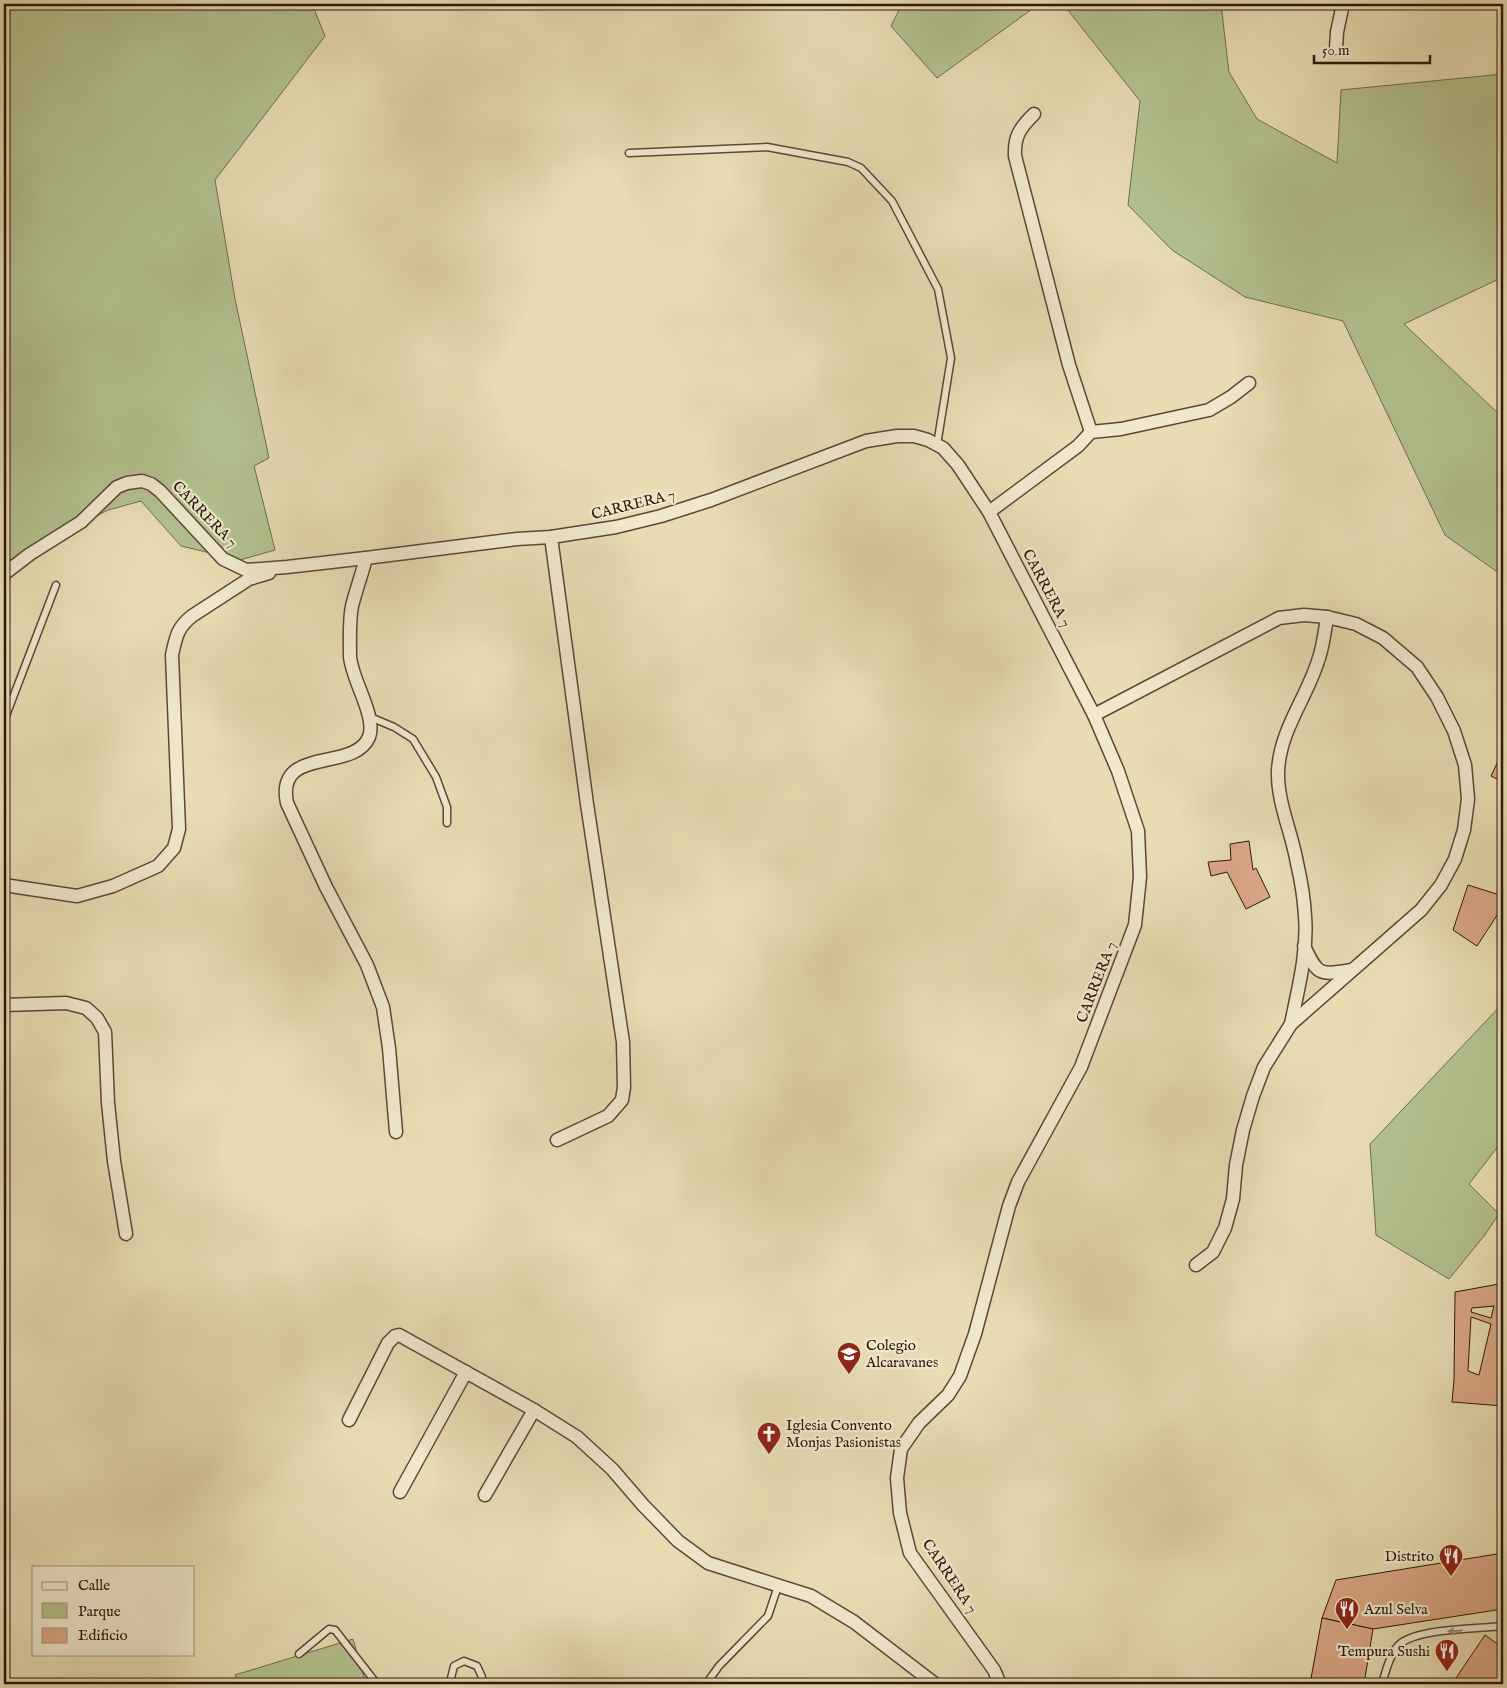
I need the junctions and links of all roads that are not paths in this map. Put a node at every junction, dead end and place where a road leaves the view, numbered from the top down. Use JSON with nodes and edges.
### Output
{"nodes":[{"id":1,"x":1343,"y":4,"type":"edge"},
{"id":2,"x":1336,"y":48,"type":"dead end"},
{"id":3,"x":1034,"y":114,"type":"dead end"},
{"id":4,"x":629,"y":153,"type":"dead end"},
{"id":5,"x":1249,"y":383,"type":"dead end"},
{"id":6,"x":1091,"y":432,"type":"junction"},
{"id":7,"x":937,"y":445,"type":"junction"},
{"id":8,"x":989,"y":512,"type":"junction"},
{"id":9,"x":551,"y":537,"type":"junction"},
{"id":10,"x":366,"y":558,"type":"junction"},
{"id":11,"x":287,"y":567,"type":"junction"},
{"id":12,"x":4,"y":574,"type":"edge"},
{"id":13,"x":56,"y":585,"type":"dead end"},
{"id":14,"x":1327,"y":617,"type":"junction"},
{"id":15,"x":1094,"y":715,"type":"junction"},
{"id":16,"x":368,"y":716,"type":"junction"},
{"id":17,"x":4,"y":721,"type":"edge"},
{"id":18,"x":447,"y":823,"type":"dead end"},
{"id":19,"x":4,"y":885,"type":"edge"},
{"id":20,"x":1304,"y":946,"type":"junction"},
{"id":21,"x":1351,"y":970,"type":"junction"},
{"id":22,"x":4,"y":1005,"type":"edge"},
{"id":23,"x":1291,"y":1024,"type":"junction"},
{"id":24,"x":396,"y":1132,"type":"dead end"},
{"id":25,"x":556,"y":1140,"type":"dead end"},
{"id":26,"x":126,"y":1234,"type":"dead end"},
{"id":27,"x":1196,"y":1265,"type":"dead end"},
{"id":28,"x":466,"y":1372,"type":"junction"},
{"id":29,"x":534,"y":1410,"type":"junction"},
{"id":30,"x":349,"y":1420,"type":"dead end"},
{"id":31,"x":400,"y":1492,"type":"dead end"},
{"id":32,"x":485,"y":1495,"type":"dead end"},
{"id":33,"x":778,"y":1586,"type":"junction"},
{"id":34,"x":1503,"y":1626,"type":"edge"},
{"id":35,"x":299,"y":1654,"type":"dead end"},
{"id":36,"x":377,"y":1684,"type":"edge"},
{"id":37,"x":452,"y":1684,"type":"edge"},
{"id":38,"x":482,"y":1684,"type":"edge"},
{"id":39,"x":706,"y":1684,"type":"edge"},
{"id":40,"x":935,"y":1684,"type":"edge"},
{"id":41,"x":1000,"y":1684,"type":"edge"},
{"id":42,"x":1382,"y":1684,"type":"edge"}],
"edges":[{"from":1,"to":2,"type":"street"},
{"from":3,"to":6,"type":"street"},
{"from":4,"to":7,"type":"lane"},
{"from":5,"to":6,"type":"street"},
{"from":6,"to":8,"type":"street"},
{"from":7,"to":8,"type":"street","name":"CARRERA 7"},
{"from":7,"to":9,"type":"street","name":"CARRERA 7"},
{"from":8,"to":15,"type":"street","name":"CARRERA 7"},
{"from":9,"to":10,"type":"street","name":"CARRERA 7"},
{"from":9,"to":25,"type":"street"},
{"from":10,"to":11,"type":"street","name":"CARRERA 7"},
{"from":10,"to":16,"type":"street"},
{"from":11,"to":12,"type":"street","name":"CARRERA 7"},
{"from":11,"to":19,"type":"street"},
{"from":13,"to":17,"type":"lane"},
{"from":14,"to":15,"type":"street"},
{"from":14,"to":20,"type":"street"},
{"from":14,"to":21,"type":"street"},
{"from":15,"to":41,"type":"street","name":"CARRERA 7"},
{"from":16,"to":18,"type":"lane"},
{"from":16,"to":24,"type":"street"},
{"from":20,"to":21,"type":"street"},
{"from":20,"to":23,"type":"street"},
{"from":21,"to":23,"type":"street"},
{"from":22,"to":26,"type":"street"},
{"from":23,"to":27,"type":"street"},
{"from":28,"to":29,"type":"street"},
{"from":28,"to":30,"type":"street"},
{"from":28,"to":31,"type":"street"},
{"from":29,"to":32,"type":"street"},
{"from":29,"to":33,"type":"street"},
{"from":33,"to":39,"type":"lane"},
{"from":33,"to":40,"type":"street"},
{"from":34,"to":42,"type":"lane","one_way":true},
{"from":35,"to":36,"type":"lane"},
{"from":37,"to":38,"type":"lane"}]}
